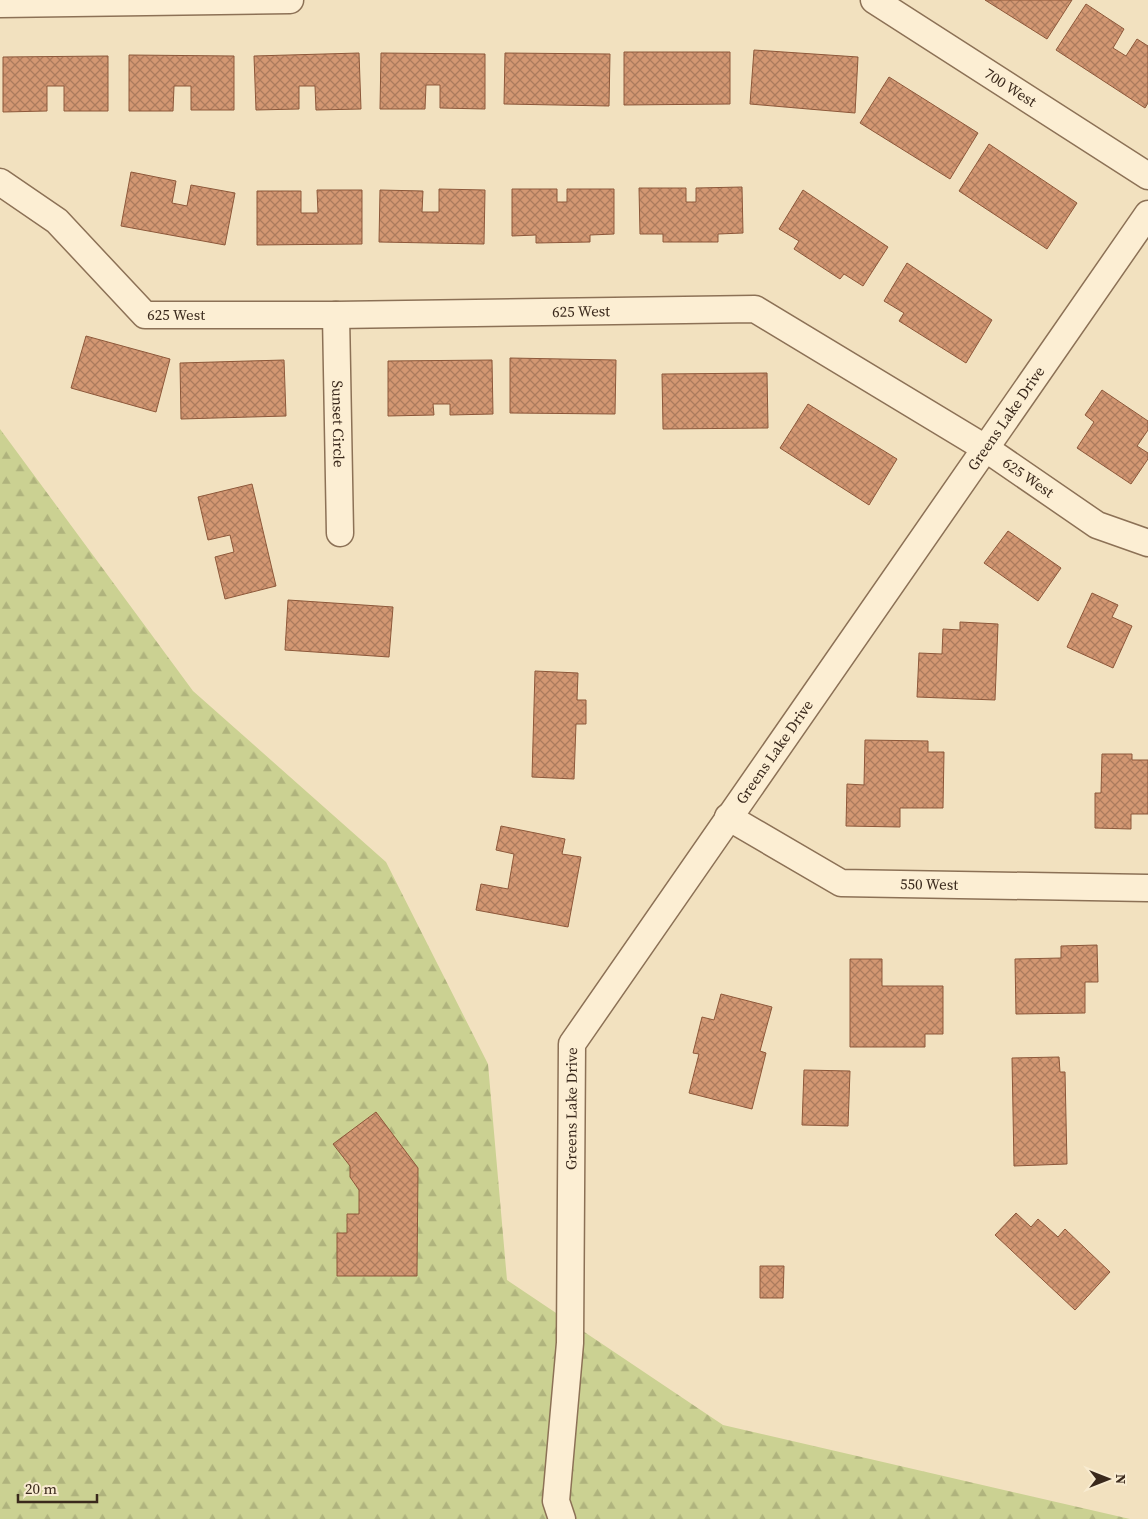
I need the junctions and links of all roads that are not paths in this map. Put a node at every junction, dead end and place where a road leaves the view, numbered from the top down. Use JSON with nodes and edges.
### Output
{"nodes":[{"id":1,"x":290,"y":0,"type":"edge"},
{"id":2,"x":874,"y":0,"type":"edge"},
{"id":3,"x":0,"y":4,"type":"edge"},
{"id":4,"x":1148,"y":176,"type":"edge"},
{"id":5,"x":0,"y":182,"type":"edge"},
{"id":6,"x":1148,"y":214,"type":"edge"},
{"id":7,"x":336,"y":315,"type":"junction"},
{"id":8,"x":985,"y":448,"type":"junction"},
{"id":9,"x":340,"y":533,"type":"dead end"},
{"id":10,"x":1148,"y":543,"type":"edge"},
{"id":11,"x":728,"y":817,"type":"junction"},
{"id":12,"x":1148,"y":888,"type":"edge"},
{"id":13,"x":562,"y":1519,"type":"edge"}],
"edges":[{"from":1,"to":3,"type":"street"},
{"from":2,"to":4,"type":"street","name":"700 West"},
{"from":5,"to":7,"type":"street","name":"625 West"},
{"from":6,"to":8,"type":"street","name":"Greens Lake Drive"},
{"from":7,"to":8,"type":"street","name":"625 West"},
{"from":7,"to":9,"type":"street","name":"Sunset Circle"},
{"from":8,"to":10,"type":"street","name":"625 West"},
{"from":8,"to":11,"type":"street","name":"Greens Lake Drive"},
{"from":11,"to":12,"type":"street","name":"550 West"},
{"from":11,"to":13,"type":"street","name":"Greens Lake Drive"}]}
